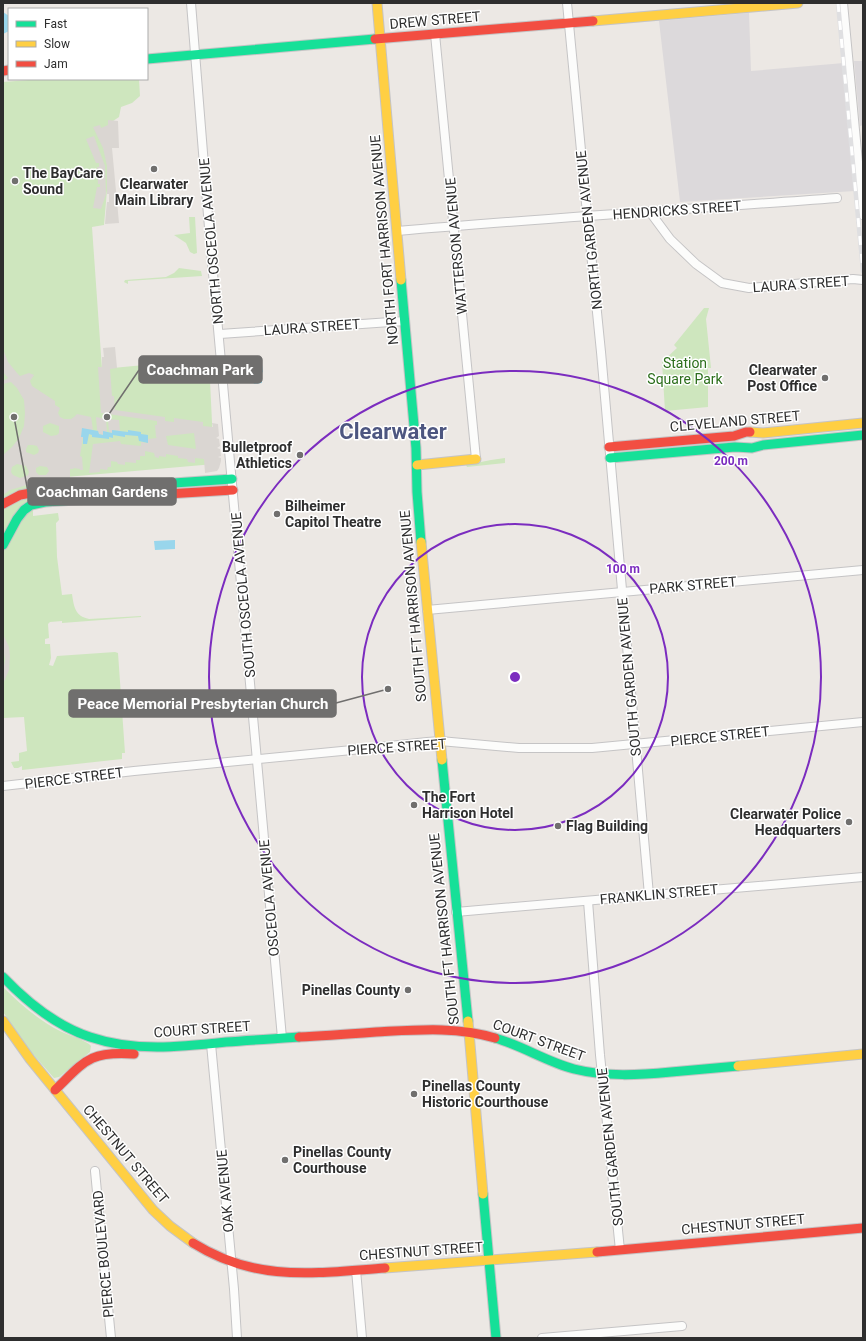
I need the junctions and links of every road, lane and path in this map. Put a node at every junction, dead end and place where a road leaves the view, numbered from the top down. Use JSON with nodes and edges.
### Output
{"nodes":[{"id":1,"x":191,"y":3,"type":"edge"},
{"id":2,"x":377,"y":3,"type":"edge"},
{"id":3,"x":567,"y":3,"type":"edge"},
{"id":4,"x":798,"y":3,"type":"edge"},
{"id":5,"x":843,"y":3,"type":"edge"},
{"id":6,"x":569,"y":23,"type":"junction"},
{"id":7,"x":435,"y":34,"type":"junction"},
{"id":8,"x":380,"y":39,"type":"junction"},
{"id":9,"x":196,"y":55,"type":"junction"},
{"id":10,"x":148,"y":59,"type":"edge"},
{"id":11,"x":837,"y":198,"type":"dead end"},
{"id":12,"x":650,"y":212,"type":"junction"},
{"id":13,"x":863,"y":215,"type":"edge"},
{"id":14,"x":587,"y":216,"type":"junction"},
{"id":15,"x":454,"y":226,"type":"junction"},
{"id":16,"x":397,"y":231,"type":"junction"},
{"id":17,"x":863,"y":280,"type":"edge"},
{"id":18,"x":405,"y":321,"type":"junction"},
{"id":19,"x":220,"y":334,"type":"junction"},
{"id":20,"x":863,"y":423,"type":"edge"},
{"id":21,"x":863,"y":435,"type":"edge"},
{"id":22,"x":609,"y":447,"type":"junction"},
{"id":23,"x":610,"y":458,"type":"junction"},
{"id":24,"x":476,"y":459,"type":"joint"},
{"id":25,"x":417,"y":465,"type":"junction"},
{"id":26,"x":417,"y":475,"type":"joint"},
{"id":27,"x":232,"y":479,"type":"junction"},
{"id":28,"x":233,"y":490,"type":"junction"},
{"id":29,"x":3,"y":504,"type":"edge"},
{"id":30,"x":3,"y":507,"type":"edge"},
{"id":31,"x":18,"y":518,"type":"junction"},
{"id":32,"x":3,"y":545,"type":"edge"},
{"id":33,"x":863,"y":570,"type":"edge"},
{"id":34,"x":622,"y":592,"type":"junction"},
{"id":35,"x":427,"y":610,"type":"junction"},
{"id":36,"x":863,"y":722,"type":"edge"},
{"id":37,"x":440,"y":742,"type":"junction"},
{"id":38,"x":636,"y":744,"type":"junction"},
{"id":39,"x":257,"y":759,"type":"junction"},
{"id":40,"x":3,"y":786,"type":"edge"},
{"id":41,"x":863,"y":877,"type":"edge"},
{"id":42,"x":649,"y":896,"type":"junction"},
{"id":43,"x":588,"y":901,"type":"junction"},
{"id":44,"x":456,"y":912,"type":"junction"},
{"id":45,"x":3,"y":977,"type":"edge"},
{"id":46,"x":3,"y":1021,"type":"edge"},
{"id":47,"x":468,"y":1031,"type":"junction"},
{"id":48,"x":282,"y":1038,"type":"junction"},
{"id":49,"x":211,"y":1044,"type":"junction"},
{"id":50,"x":863,"y":1054,"type":"edge"},
{"id":51,"x":602,"y":1074,"type":"junction"},
{"id":52,"x":55,"y":1090,"type":"junction"},
{"id":53,"x":96,"y":1171,"type":"dead end"},
{"id":54,"x":863,"y":1228,"type":"edge"},
{"id":55,"x":620,"y":1250,"type":"junction"},
{"id":56,"x":489,"y":1261,"type":"junction"},
{"id":57,"x":231,"y":1263,"type":"junction"},
{"id":58,"x":356,"y":1270,"type":"junction"},
{"id":59,"x":682,"y":1326,"type":"dead end"},
{"id":60,"x":110,"y":1338,"type":"edge"},
{"id":61,"x":237,"y":1338,"type":"edge"},
{"id":62,"x":362,"y":1338,"type":"edge"},
{"id":63,"x":496,"y":1338,"type":"edge"},
{"id":64,"x":542,"y":1338,"type":"edge"}],
"edges":[{"from":1,"to":9,"type":"street","name":"NORTH OSCEOLA AVENUE"},
{"from":2,"to":8,"type":"street","name":"NORTH FORT HARRISON AVENUE"},
{"from":3,"to":6,"type":"street","name":"NORTH GARDEN AVENUE"},
{"from":4,"to":6,"type":"street","name":"DREW STREET"},
{"from":5,"to":13,"type":"street"},
{"from":6,"to":7,"type":"street","name":"DREW STREET"},
{"from":6,"to":14,"type":"street","name":"NORTH GARDEN AVENUE"},
{"from":7,"to":8,"type":"street","name":"DREW STREET"},
{"from":7,"to":15,"type":"street","name":"WATTERSON AVENUE"},
{"from":8,"to":9,"type":"street","name":"DREW STREET"},
{"from":8,"to":16,"type":"street","name":"NORTH FORT HARRISON AVENUE"},
{"from":9,"to":10,"type":"street","name":"DREW STREET"},
{"from":9,"to":19,"type":"street","name":"NORTH OSCEOLA AVENUE"},
{"from":11,"to":12,"type":"street","name":"HENDRICKS STREET"},
{"from":12,"to":14,"type":"street","name":"HENDRICKS STREET"},
{"from":12,"to":17,"type":"street","name":"LAURA STREET"},
{"from":14,"to":15,"type":"street","name":"HENDRICKS STREET"},
{"from":14,"to":22,"type":"street","name":"NORTH GARDEN AVENUE"},
{"from":15,"to":16,"type":"street","name":"HENDRICKS STREET"},
{"from":15,"to":24,"type":"street","name":"WATTERSON AVENUE"},
{"from":16,"to":18,"type":"street","name":"NORTH FORT HARRISON AVENUE"},
{"from":18,"to":19,"type":"street","name":"LAURA STREET"},
{"from":18,"to":25,"type":"street","name":"NORTH FORT HARRISON AVENUE"},
{"from":19,"to":27,"type":"street","name":"NORTH OSCEOLA AVENUE"},
{"from":20,"to":22,"type":"street","name":"CLEVELAND STREET"},
{"from":21,"to":23,"type":"street","name":"CLEVELAND STREET"},
{"from":22,"to":23,"type":"street","name":"NORTH GARDEN AVENUE"},
{"from":23,"to":34,"type":"street","name":"SOUTH GARDEN AVENUE"},
{"from":24,"to":25,"type":"street"},
{"from":25,"to":26,"type":"street","name":"NORTH FORT HARRISON AVENUE"},
{"from":26,"to":35,"type":"street","name":"SOUTH FT HARRISON AVENUE"},
{"from":27,"to":28,"type":"street","name":"SOUTH OSCEOLA AVENUE"},
{"from":27,"to":29,"type":"street"},
{"from":28,"to":31,"type":"street"},
{"from":28,"to":39,"type":"street","name":"SOUTH OSCEOLA AVENUE"},
{"from":30,"to":31,"type":"street"},
{"from":31,"to":32,"type":"street"},
{"from":33,"to":34,"type":"street","name":"PARK STREET"},
{"from":34,"to":35,"type":"street","name":"PARK STREET"},
{"from":34,"to":38,"type":"street","name":"SOUTH GARDEN AVENUE"},
{"from":35,"to":37,"type":"street","name":"SOUTH FT HARRISON AVENUE"},
{"from":36,"to":38,"type":"street","name":"PIERCE STREET"},
{"from":37,"to":38,"type":"street","name":"PIERCE STREET"},
{"from":37,"to":39,"type":"street","name":"PIERCE STREET"},
{"from":37,"to":44,"type":"street","name":"SOUTH FT HARRISON AVENUE"},
{"from":38,"to":42,"type":"street","name":"SOUTH GARDEN AVENUE"},
{"from":39,"to":40,"type":"street","name":"PIERCE STREET"},
{"from":39,"to":48,"type":"street","name":"OSCEOLA AVENUE"},
{"from":41,"to":42,"type":"street","name":"FRANKLIN STREET"},
{"from":42,"to":43,"type":"street","name":"FRANKLIN STREET"},
{"from":43,"to":44,"type":"street","name":"FRANKLIN STREET"},
{"from":43,"to":51,"type":"street","name":"SOUTH GARDEN AVENUE"},
{"from":44,"to":47,"type":"street","name":"SOUTH FT HARRISON AVENUE"},
{"from":45,"to":49,"type":"street","name":"COURT STREET"},
{"from":46,"to":52,"type":"street","name":"CHESTNUT STREET"},
{"from":47,"to":48,"type":"street","name":"COURT STREET"},
{"from":47,"to":51,"type":"street","name":"COURT STREET"},
{"from":47,"to":56,"type":"street","name":"SOUTH FT HARRISON AVENUE"},
{"from":48,"to":49,"type":"street","name":"COURT STREET"},
{"from":49,"to":52,"type":"street"},
{"from":49,"to":57,"type":"street","name":"OAK AVENUE"},
{"from":50,"to":51,"type":"street","name":"COURT STREET"},
{"from":51,"to":55,"type":"street","name":"SOUTH GARDEN AVENUE"},
{"from":52,"to":57,"type":"street","name":"CHESTNUT STREET"},
{"from":53,"to":60,"type":"street","name":"PIERCE BOULEVARD"},
{"from":54,"to":55,"type":"street","name":"CHESTNUT STREET"},
{"from":55,"to":56,"type":"street","name":"CHESTNUT STREET"},
{"from":56,"to":58,"type":"street","name":"CHESTNUT STREET"},
{"from":56,"to":63,"type":"street","name":"SOUTH FT HARRISON AVENUE"},
{"from":57,"to":58,"type":"street","name":"CHESTNUT STREET"},
{"from":57,"to":61,"type":"street","name":"OAK AVENUE"},
{"from":58,"to":62,"type":"street"},
{"from":59,"to":64,"type":"street"}]}
